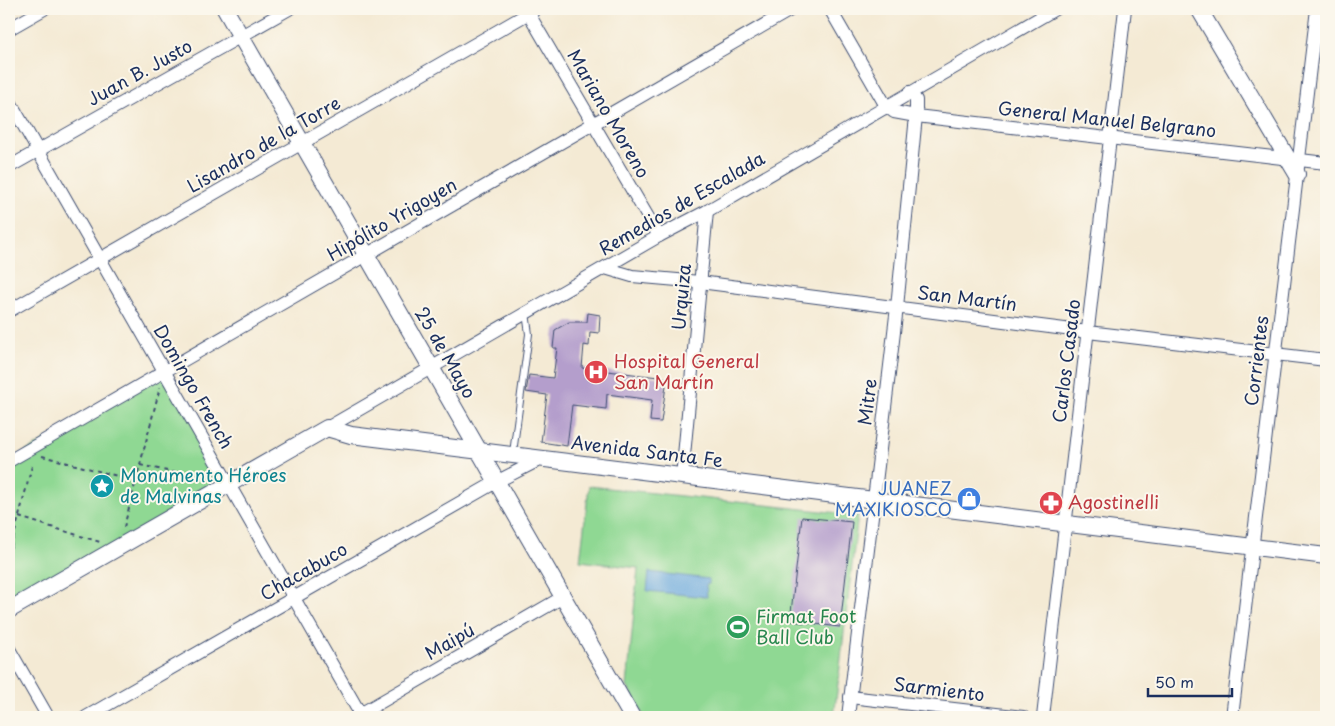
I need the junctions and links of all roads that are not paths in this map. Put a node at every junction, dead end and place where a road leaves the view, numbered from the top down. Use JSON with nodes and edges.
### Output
{"nodes":[{"id":1,"x":44,"y":9,"type":"edge"},
{"id":2,"x":225,"y":9,"type":"edge"},
{"id":3,"x":289,"y":9,"type":"edge"},
{"id":4,"x":792,"y":9,"type":"edge"},
{"id":5,"x":830,"y":9,"type":"edge"},
{"id":6,"x":1055,"y":9,"type":"edge"},
{"id":7,"x":1125,"y":9,"type":"edge"},
{"id":8,"x":1199,"y":9,"type":"edge"},
{"id":9,"x":1317,"y":9,"type":"edge"},
{"id":10,"x":530,"y":10,"type":"edge"},
{"id":11,"x":9,"y":29,"type":"edge"},
{"id":12,"x":241,"y":36,"type":"junction"},
{"id":13,"x":910,"y":92,"type":"junction"},
{"id":14,"x":9,"y":100,"type":"edge"},
{"id":15,"x":886,"y":106,"type":"junction"},
{"id":16,"x":916,"y":116,"type":"junction"},
{"id":17,"x":593,"y":124,"type":"junction"},
{"id":18,"x":1110,"y":139,"type":"junction"},
{"id":19,"x":302,"y":143,"type":"junction"},
{"id":20,"x":38,"y":151,"type":"junction"},
{"id":21,"x":1326,"y":163,"type":"edge"},
{"id":22,"x":1294,"y":164,"type":"junction"},
{"id":23,"x":9,"y":167,"type":"edge"},
{"id":24,"x":708,"y":211,"type":"junction"},
{"id":25,"x":659,"y":236,"type":"junction"},
{"id":26,"x":366,"y":255,"type":"junction"},
{"id":27,"x":100,"y":259,"type":"junction"},
{"id":28,"x":605,"y":268,"type":"junction"},
{"id":29,"x":700,"y":282,"type":"junction"},
{"id":30,"x":897,"y":307,"type":"junction"},
{"id":31,"x":9,"y":311,"type":"edge"},
{"id":32,"x":526,"y":314,"type":"junction"},
{"id":33,"x":1088,"y":332,"type":"junction"},
{"id":34,"x":1275,"y":354,"type":"junction"},
{"id":35,"x":1326,"y":360,"type":"edge"},
{"id":36,"x":430,"y":368,"type":"junction"},
{"id":37,"x":164,"y":372,"type":"junction"},
{"id":38,"x":327,"y":428,"type":"junction"},
{"id":39,"x":478,"y":451,"type":"junction"},
{"id":40,"x":513,"y":455,"type":"junction"},
{"id":41,"x":541,"y":459,"type":"junction"},
{"id":42,"x":9,"y":461,"type":"edge"},
{"id":43,"x":682,"y":476,"type":"junction"},
{"id":44,"x":496,"y":482,"type":"junction"},
{"id":45,"x":228,"y":484,"type":"junction"},
{"id":46,"x":874,"y":500,"type":"junction"},
{"id":47,"x":1066,"y":524,"type":"junction"},
{"id":48,"x":1252,"y":547,"type":"junction"},
{"id":49,"x":1326,"y":556,"type":"edge"},
{"id":50,"x":563,"y":597,"type":"junction"},
{"id":51,"x":293,"y":598,"type":"junction"},
{"id":52,"x":9,"y":610,"type":"edge"},
{"id":53,"x":9,"y":649,"type":"edge"},
{"id":54,"x":850,"y":697,"type":"junction"},
{"id":55,"x":359,"y":716,"type":"edge"},
{"id":56,"x":48,"y":717,"type":"edge"},
{"id":57,"x":86,"y":717,"type":"edge"},
{"id":58,"x":632,"y":717,"type":"edge"},
{"id":59,"x":848,"y":717,"type":"edge"},
{"id":60,"x":1023,"y":717,"type":"edge"},
{"id":61,"x":1043,"y":717,"type":"edge"},
{"id":62,"x":1232,"y":717,"type":"edge"}],
"edges":[{"from":1,"to":11,"type":"street"},
{"from":2,"to":12,"type":"street","name":"25 de Mayo"},
{"from":3,"to":12,"type":"street","name":"Juan B. Justo"},
{"from":4,"to":17,"type":"street","name":"Hipólito Yrigoyen"},
{"from":5,"to":15,"type":"street"},
{"from":6,"to":13,"type":"street","name":"Remedios de Escalada"},
{"from":7,"to":18,"type":"street","name":"Carlos Casado"},
{"from":8,"to":22,"type":"street"},
{"from":9,"to":22,"type":"street","name":"Corrientes"},
{"from":10,"to":17,"type":"street","name":"Mariano Moreno"},
{"from":10,"to":19,"type":"street","name":"Lisandro de la Torre"},
{"from":12,"to":19,"type":"street","name":"25 de Mayo"},
{"from":12,"to":20,"type":"street","name":"Juan B. Justo"},
{"from":13,"to":15,"type":"street","name":"Remedios de Escalada"},
{"from":13,"to":16,"type":"street","name":"Mitre"},
{"from":14,"to":20,"type":"street","name":"Domingo French"},
{"from":15,"to":16,"type":"street","name":"General Manuel Belgrano"},
{"from":15,"to":24,"type":"street","name":"Remedios de Escalada"},
{"from":16,"to":18,"type":"street","name":"General Manuel Belgrano"},
{"from":16,"to":30,"type":"street","name":"Mitre"},
{"from":17,"to":25,"type":"street","name":"Mariano Moreno"},
{"from":17,"to":26,"type":"street","name":"Hipólito Yrigoyen"},
{"from":18,"to":22,"type":"street","name":"General Manuel Belgrano"},
{"from":18,"to":33,"type":"street","name":"Carlos Casado"},
{"from":19,"to":26,"type":"street","name":"25 de Mayo"},
{"from":19,"to":27,"type":"street","name":"Lisandro de la Torre"},
{"from":20,"to":23,"type":"street","name":"Juan B. Justo"},
{"from":20,"to":27,"type":"street","name":"Domingo French"},
{"from":21,"to":22,"type":"street","name":"General Manuel Belgrano"},
{"from":22,"to":34,"type":"street","name":"Corrientes"},
{"from":24,"to":25,"type":"street","name":"Remedios de Escalada"},
{"from":24,"to":29,"type":"street","name":"Urquiza"},
{"from":25,"to":28,"type":"street","name":"Remedios de Escalada"},
{"from":26,"to":36,"type":"street","name":"25 de Mayo"},
{"from":26,"to":37,"type":"street","name":"Hipólito Yrigoyen"},
{"from":27,"to":31,"type":"street","name":"Lisandro de la Torre"},
{"from":27,"to":37,"type":"street","name":"Domingo French"},
{"from":28,"to":29,"type":"street","name":"San Martín"},
{"from":28,"to":32,"type":"street","name":"Remedios de Escalada"},
{"from":29,"to":30,"type":"street","name":"San Martín"},
{"from":29,"to":43,"type":"street","name":"Urquiza"},
{"from":30,"to":33,"type":"street","name":"San Martín"},
{"from":30,"to":46,"type":"street","name":"Mitre"},
{"from":32,"to":36,"type":"street","name":"Remedios de Escalada"},
{"from":32,"to":40,"type":"lane"},
{"from":33,"to":34,"type":"street","name":"San Martín"},
{"from":33,"to":47,"type":"street","name":"Carlos Casado"},
{"from":34,"to":35,"type":"street","name":"San Martín"},
{"from":34,"to":48,"type":"street","name":"Corrientes"},
{"from":36,"to":38,"type":"street","name":"Remedios de Escalada"},
{"from":36,"to":39,"type":"street","name":"25 de Mayo"},
{"from":37,"to":42,"type":"street","name":"Hipólito Yrigoyen"},
{"from":37,"to":45,"type":"street","name":"Domingo French"},
{"from":38,"to":39,"type":"street","name":"Avenida Santa Fe"},
{"from":38,"to":45,"type":"street"},
{"from":39,"to":40,"type":"street","name":"Avenida Santa Fe"},
{"from":39,"to":44,"type":"street","name":"25 de Mayo"},
{"from":40,"to":41,"type":"street","name":"Avenida Santa Fe"},
{"from":41,"to":43,"type":"street","name":"Avenida Santa Fe"},
{"from":41,"to":44,"type":"street","name":"Chacabuco"},
{"from":43,"to":46,"type":"street","name":"Avenida Santa Fe"},
{"from":44,"to":50,"type":"street","name":"25 de Mayo"},
{"from":44,"to":51,"type":"street","name":"Chacabuco"},
{"from":45,"to":51,"type":"street","name":"Domingo French"},
{"from":45,"to":52,"type":"street"},
{"from":46,"to":47,"type":"street","name":"Avenida Santa Fe"},
{"from":46,"to":54,"type":"street","name":"Mitre"},
{"from":47,"to":48,"type":"street","name":"Avenida Santa Fe"},
{"from":47,"to":61,"type":"street","name":"Carlos Casado"},
{"from":48,"to":49,"type":"street","name":"Avenida Santa Fe"},
{"from":48,"to":62,"type":"street","name":"Corrientes"},
{"from":50,"to":55,"type":"street","name":"Maipú"},
{"from":50,"to":58,"type":"street","name":"25 de Mayo"},
{"from":51,"to":55,"type":"street","name":"Domingo French"},
{"from":51,"to":57,"type":"street","name":"Chacabuco"},
{"from":53,"to":56,"type":"street"},
{"from":54,"to":59,"type":"street","name":"Mitre"},
{"from":54,"to":60,"type":"street","name":"Sarmiento"}]}
